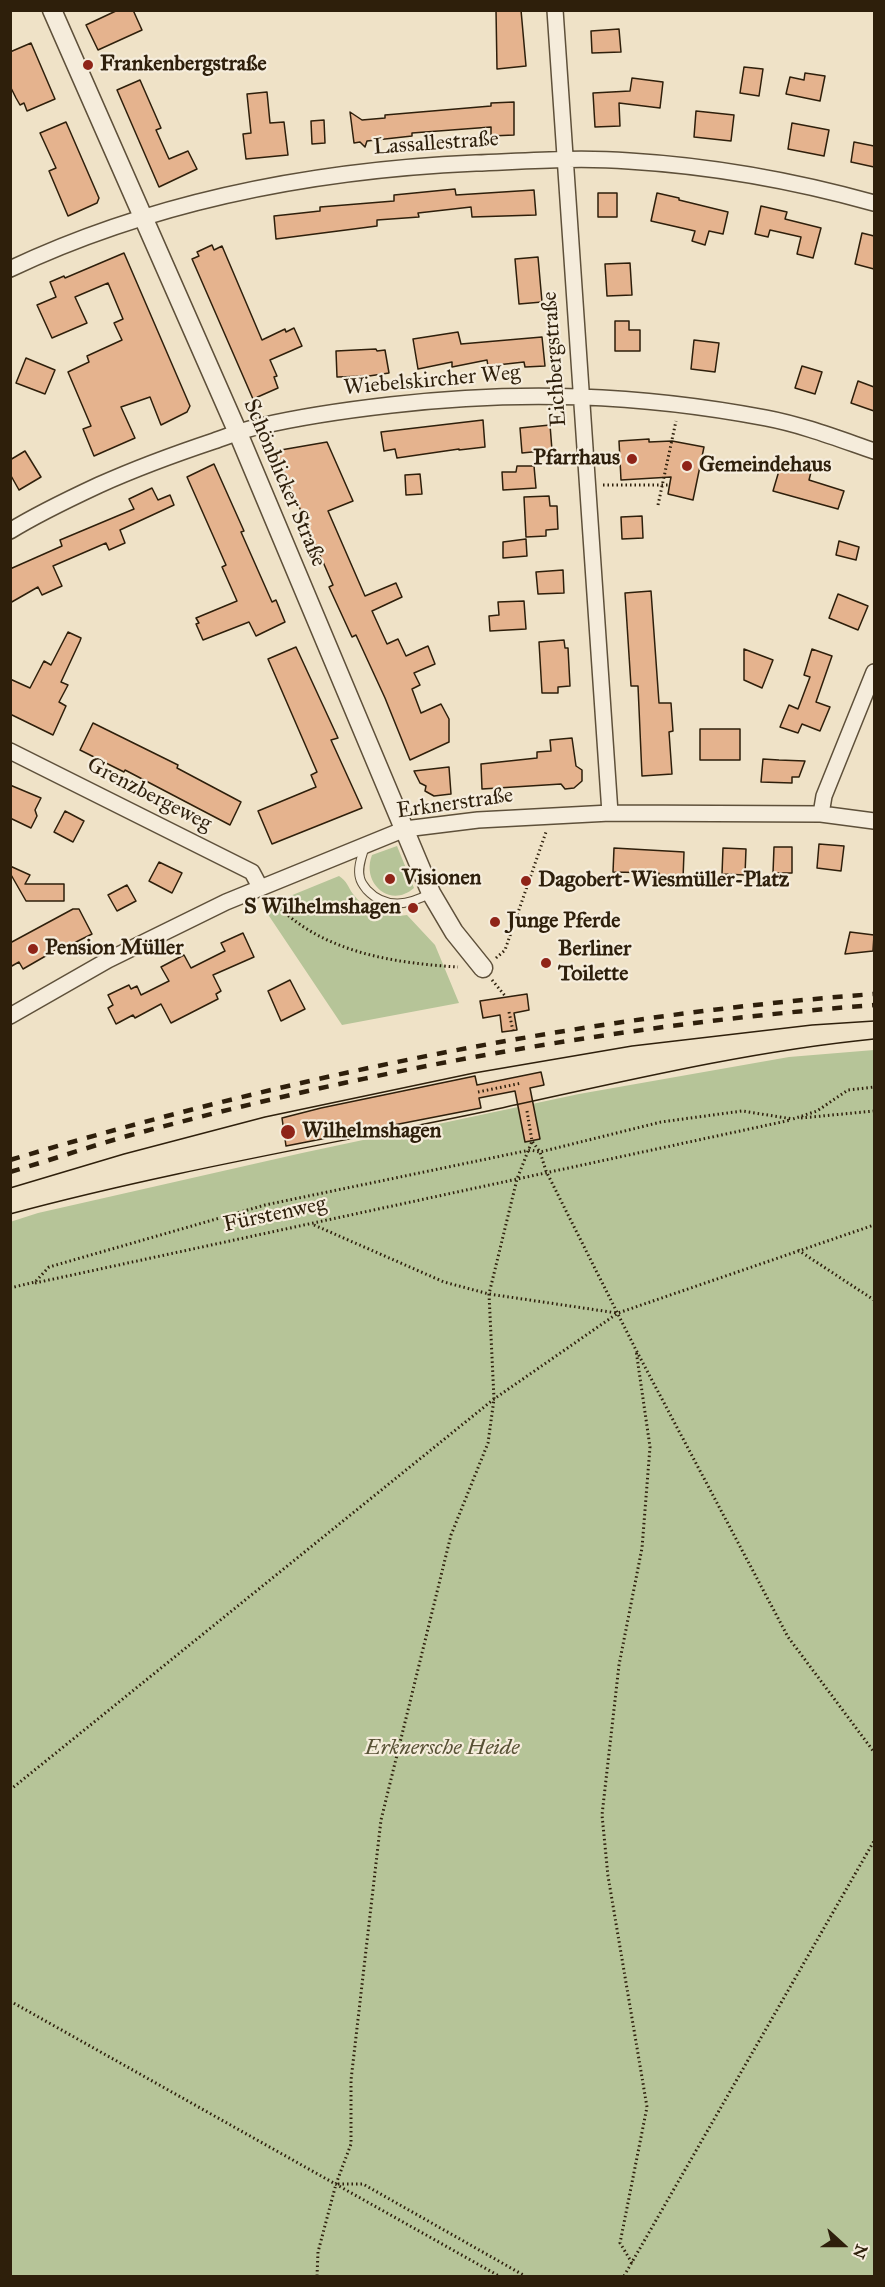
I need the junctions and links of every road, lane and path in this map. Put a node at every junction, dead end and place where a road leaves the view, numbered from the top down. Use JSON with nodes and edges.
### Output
{"nodes":[{"id":1,"x":52,"y":10,"type":"edge"},
{"id":2,"x":555,"y":10,"type":"edge"},
{"id":3,"x":566,"y":159,"type":"junction"},
{"id":4,"x":874,"y":203,"type":"edge"},
{"id":5,"x":142,"y":219,"type":"junction"},
{"id":6,"x":10,"y":269,"type":"edge"},
{"id":7,"x":580,"y":395,"type":"junction"},
{"id":8,"x":678,"y":404,"type":"junction"},
{"id":9,"x":238,"y":433,"type":"junction"},
{"id":10,"x":874,"y":451,"type":"edge"},
{"id":11,"x":662,"y":485,"type":"junction"},
{"id":12,"x":670,"y":485,"type":"dead end"},
{"id":13,"x":587,"y":486,"type":"junction"},
{"id":14,"x":658,"y":505,"type":"dead end"},
{"id":15,"x":10,"y":531,"type":"edge"},
{"id":16,"x":874,"y":672,"type":"edge"},
{"id":17,"x":10,"y":751,"type":"edge"},
{"id":18,"x":610,"y":813,"type":"junction"},
{"id":19,"x":821,"y":814,"type":"junction"},
{"id":20,"x":544,"y":816,"type":"junction"},
{"id":21,"x":874,"y":821,"type":"edge"},
{"id":22,"x":405,"y":829,"type":"junction"},
{"id":23,"x":365,"y":846,"type":"junction"},
{"id":24,"x":260,"y":887,"type":"junction"},
{"id":25,"x":431,"y":893,"type":"junction"},
{"id":26,"x":483,"y":968,"type":"junction"},
{"id":27,"x":509,"y":1012,"type":"dead end"},
{"id":28,"x":10,"y":1016,"type":"edge"},
{"id":29,"x":513,"y":1031,"type":"dead end"},
{"id":30,"x":522,"y":1083,"type":"dead end"},
{"id":31,"x":874,"y":1087,"type":"edge"},
{"id":32,"x":478,"y":1092,"type":"dead end"},
{"id":33,"x":527,"y":1111,"type":"dead end"},
{"id":34,"x":874,"y":1111,"type":"edge"},
{"id":35,"x":793,"y":1119,"type":"junction"},
{"id":36,"x":532,"y":1141,"type":"junction"},
{"id":37,"x":530,"y":1150,"type":"junction"},
{"id":38,"x":540,"y":1152,"type":"junction"},
{"id":39,"x":546,"y":1171,"type":"junction"},
{"id":40,"x":517,"y":1179,"type":"junction"},
{"id":41,"x":313,"y":1224,"type":"junction"},
{"id":42,"x":874,"y":1225,"type":"edge"},
{"id":43,"x":798,"y":1250,"type":"junction"},
{"id":44,"x":10,"y":1289,"type":"edge"},
{"id":45,"x":489,"y":1294,"type":"junction"},
{"id":46,"x":874,"y":1300,"type":"edge"},
{"id":47,"x":618,"y":1313,"type":"junction"},
{"id":48,"x":636,"y":1350,"type":"junction"},
{"id":49,"x":494,"y":1399,"type":"junction"},
{"id":50,"x":874,"y":1752,"type":"edge"},
{"id":51,"x":10,"y":1790,"type":"edge"},
{"id":52,"x":874,"y":1841,"type":"edge"},
{"id":53,"x":10,"y":2001,"type":"edge"},
{"id":54,"x":336,"y":2184,"type":"junction"},
{"id":55,"x":632,"y":2263,"type":"junction"},
{"id":56,"x":317,"y":2277,"type":"edge"},
{"id":57,"x":499,"y":2277,"type":"edge"},
{"id":58,"x":525,"y":2277,"type":"edge"},
{"id":59,"x":624,"y":2277,"type":"edge"}],
"edges":[{"from":1,"to":5,"type":"street","name":"Schönblicker Straße"},
{"from":2,"to":3,"type":"street","name":"Eichbergstraße"},
{"from":3,"to":4,"type":"street","name":"Lassallestraße"},
{"from":3,"to":5,"type":"street","name":"Lassallestraße"},
{"from":3,"to":7,"type":"street","name":"Eichbergstraße"},
{"from":5,"to":6,"type":"street","name":"Lassallestraße"},
{"from":5,"to":9,"type":"street","name":"Schönblicker Straße"},
{"from":7,"to":8,"type":"street","name":"Wiebelskircher Weg"},
{"from":7,"to":9,"type":"street","name":"Wiebelskircher Weg"},
{"from":7,"to":13,"type":"street","name":"Eichbergstraße"},
{"from":8,"to":10,"type":"street","name":"Wiebelskircher Weg"},
{"from":8,"to":11,"type":"path"},
{"from":9,"to":15,"type":"street","name":"Wiebelskircher Weg"},
{"from":9,"to":22,"type":"street","name":"Schönblicker Straße"},
{"from":11,"to":12,"type":"path"},
{"from":11,"to":13,"type":"path"},
{"from":11,"to":14,"type":"path"},
{"from":13,"to":18,"type":"street","name":"Eichbergstraße"},
{"from":16,"to":19,"type":"street"},
{"from":17,"to":24,"type":"street","name":"Grenzbergeweg"},
{"from":18,"to":19,"type":"street","name":"Erknerstraße"},
{"from":18,"to":20,"type":"street","name":"Erknerstraße"},
{"from":19,"to":21,"type":"street","name":"Erknerstraße"},
{"from":20,"to":22,"type":"street","name":"Erknerstraße"},
{"from":20,"to":26,"type":"path"},
{"from":22,"to":23,"type":"street","name":"Erknerstraße"},
{"from":22,"to":25,"type":"street","name":"Schönblicker Straße"},
{"from":23,"to":24,"type":"street","name":"Erknerstraße"},
{"from":23,"to":25,"type":"lane"},
{"from":24,"to":26,"type":"path"},
{"from":24,"to":28,"type":"street","name":"Erknerstraße"},
{"from":25,"to":26,"type":"street","name":"Schönblicker Straße"},
{"from":27,"to":29,"type":"path"},
{"from":30,"to":32,"type":"path"},
{"from":31,"to":35,"type":"path"},
{"from":33,"to":36,"type":"path"},
{"from":34,"to":35,"type":"path"},
{"from":35,"to":38,"type":"path"},
{"from":35,"to":39,"type":"path","name":"Fürstenweg"},
{"from":36,"to":37,"type":"path"},
{"from":36,"to":38,"type":"path"},
{"from":37,"to":38,"type":"path"},
{"from":37,"to":40,"type":"path"},
{"from":37,"to":44,"type":"path"},
{"from":38,"to":39,"type":"path"},
{"from":39,"to":40,"type":"path","name":"Fürstenweg"},
{"from":39,"to":47,"type":"path"},
{"from":40,"to":41,"type":"path","name":"Fürstenweg"},
{"from":40,"to":45,"type":"path"},
{"from":41,"to":44,"type":"path","name":"Fürstenweg"},
{"from":41,"to":45,"type":"path"},
{"from":42,"to":43,"type":"path"},
{"from":43,"to":46,"type":"path"},
{"from":43,"to":47,"type":"path"},
{"from":45,"to":47,"type":"path"},
{"from":45,"to":49,"type":"path"},
{"from":47,"to":48,"type":"path"},
{"from":47,"to":49,"type":"path"},
{"from":48,"to":50,"type":"path"},
{"from":48,"to":55,"type":"path"},
{"from":49,"to":51,"type":"path"},
{"from":49,"to":54,"type":"path"},
{"from":52,"to":55,"type":"path"},
{"from":53,"to":54,"type":"path"},
{"from":54,"to":56,"type":"path"},
{"from":54,"to":57,"type":"path"},
{"from":54,"to":58,"type":"path"},
{"from":55,"to":59,"type":"path"}]}
